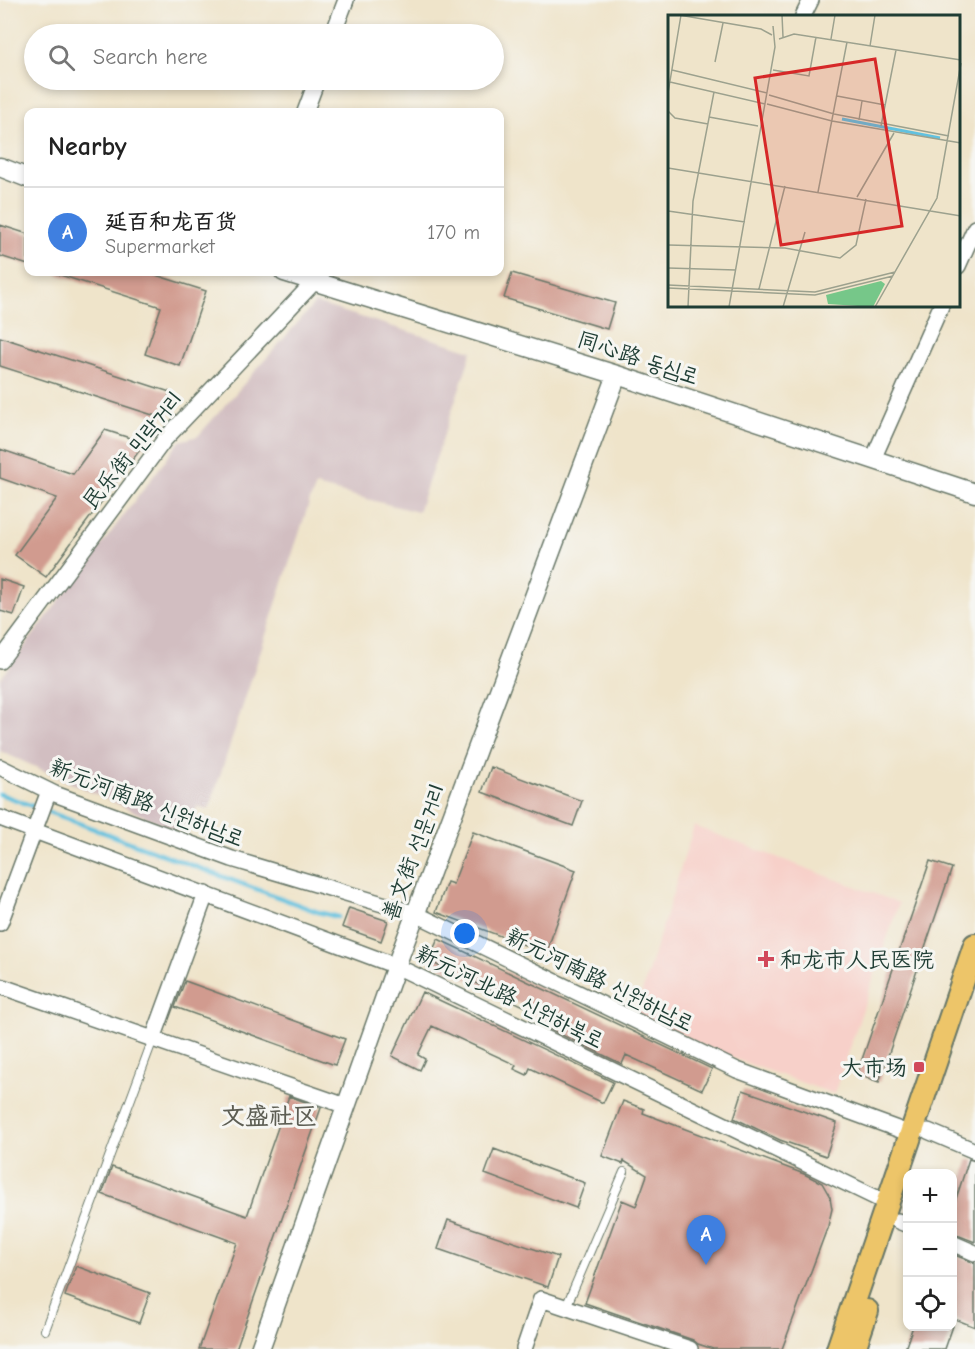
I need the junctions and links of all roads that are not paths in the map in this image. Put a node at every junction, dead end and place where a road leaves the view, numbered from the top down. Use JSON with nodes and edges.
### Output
{"nodes":[{"id":1,"x":346,"y":0,"type":"edge"},
{"id":2,"x":811,"y":0,"type":"edge"},
{"id":3,"x":804,"y":15,"type":"edge"},
{"id":4,"x":337,"y":24,"type":"edge"},
{"id":5,"x":313,"y":90,"type":"edge"},
{"id":6,"x":306,"y":108,"type":"edge"},
{"id":7,"x":0,"y":167,"type":"edge"},
{"id":8,"x":24,"y":176,"type":"edge"},
{"id":9,"x":975,"y":228,"type":"edge"},
{"id":10,"x":960,"y":262,"type":"edge"},
{"id":11,"x":298,"y":276,"type":"edge"},
{"id":12,"x":315,"y":281,"type":"junction"},
{"id":13,"x":940,"y":308,"type":"edge"},
{"id":14,"x":617,"y":375,"type":"junction"},
{"id":15,"x":873,"y":459,"type":"junction"},
{"id":16,"x":975,"y":493,"type":"edge"},
{"id":17,"x":0,"y":661,"type":"edge"},
{"id":18,"x":0,"y":768,"type":"edge"},
{"id":19,"x":48,"y":795,"type":"junction"},
{"id":20,"x":0,"y":818,"type":"edge"},
{"id":21,"x":36,"y":824,"type":"junction"},
{"id":22,"x":206,"y":894,"type":"junction"},
{"id":23,"x":416,"y":914,"type":"junction"},
{"id":24,"x":0,"y":923,"type":"edge"},
{"id":25,"x":975,"y":945,"type":"edge"},
{"id":26,"x":396,"y":966,"type":"junction"},
{"id":27,"x":0,"y":986,"type":"edge"},
{"id":28,"x":975,"y":994,"type":"edge"},
{"id":29,"x":153,"y":1039,"type":"junction"},
{"id":30,"x":346,"y":1106,"type":"junction"},
{"id":31,"x":919,"y":1133,"type":"junction"},
{"id":32,"x":975,"y":1151,"type":"edge"},
{"id":33,"x":914,"y":1169,"type":"edge"},
{"id":34,"x":624,"y":1172,"type":"dead end"},
{"id":35,"x":897,"y":1216,"type":"edge"},
{"id":36,"x":957,"y":1246,"type":"edge"},
{"id":37,"x":975,"y":1253,"type":"edge"},
{"id":38,"x":566,"y":1307,"type":"junction"},
{"id":39,"x":45,"y":1330,"type":"dead end"},
{"id":40,"x":260,"y":1349,"type":"edge"},
{"id":41,"x":524,"y":1349,"type":"edge"},
{"id":42,"x":690,"y":1349,"type":"edge"},
{"id":43,"x":837,"y":1349,"type":"edge"},
{"id":44,"x":854,"y":1349,"type":"edge"}],
"edges":[{"from":1,"to":4,"type":"street"},
{"from":2,"to":3,"type":"street"},
{"from":5,"to":6,"type":"street"},
{"from":7,"to":8,"type":"street"},
{"from":9,"to":10,"type":"street"},
{"from":11,"to":12,"type":"street","name":"同心路 동심로"},
{"from":12,"to":14,"type":"street","name":"同心路 동심로"},
{"from":12,"to":17,"type":"street","name":"民乐街 민락거리"},
{"from":13,"to":15,"type":"street"},
{"from":14,"to":15,"type":"street","name":"同心路 동심로"},
{"from":14,"to":23,"type":"street","name":"善文街 선문거리"},
{"from":15,"to":16,"type":"street","name":"同心路 동심로"},
{"from":18,"to":19,"type":"street","name":"新元河南路 신원하남로"},
{"from":19,"to":21,"type":"street"},
{"from":19,"to":23,"type":"street","name":"新元河南路 신원하남로"},
{"from":20,"to":21,"type":"street","name":"新元河北路 신원하북로"},
{"from":21,"to":22,"type":"street","name":"新元河北路 신원하북로"},
{"from":21,"to":24,"type":"street"},
{"from":22,"to":26,"type":"street","name":"新元河北路 신원하북로"},
{"from":22,"to":29,"type":"street"},
{"from":23,"to":26,"type":"street","name":"善文街 선문거리"},
{"from":23,"to":31,"type":"street","name":"新元河南路 신원하남로"},
{"from":25,"to":31,"type":"main road"},
{"from":26,"to":30,"type":"street","name":"善文街 선문거리"},
{"from":26,"to":35,"type":"street","name":"新元河北路 신원하북로"},
{"from":27,"to":29,"type":"street"},
{"from":28,"to":31,"type":"main road"},
{"from":29,"to":30,"type":"street"},
{"from":29,"to":39,"type":"lane"},
{"from":30,"to":40,"type":"street","name":"善文街 선문거리"},
{"from":31,"to":32,"type":"street","name":"新元河南路 신원하남로"},
{"from":31,"to":33,"type":"main road"},
{"from":31,"to":35,"type":"main road"},
{"from":34,"to":38,"type":"lane"},
{"from":35,"to":43,"type":"main road"},
{"from":35,"to":44,"type":"main road"},
{"from":36,"to":37,"type":"street"},
{"from":38,"to":41,"type":"street"},
{"from":38,"to":42,"type":"street"}]}
